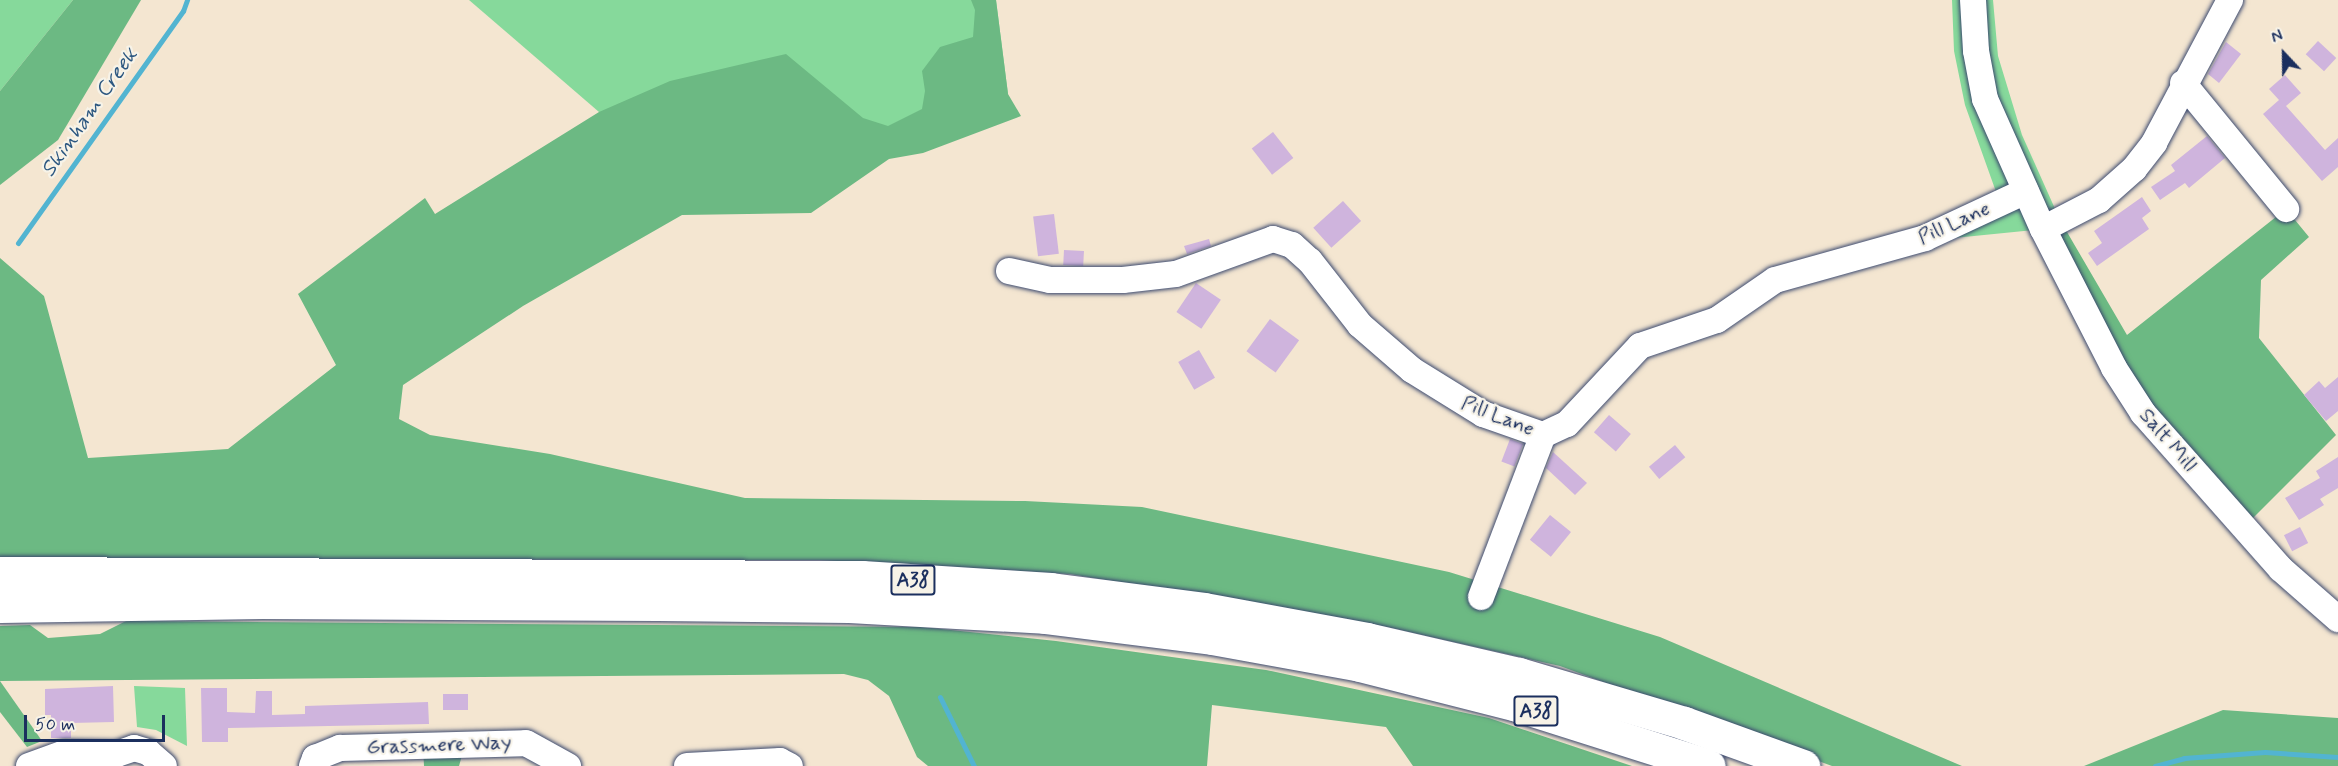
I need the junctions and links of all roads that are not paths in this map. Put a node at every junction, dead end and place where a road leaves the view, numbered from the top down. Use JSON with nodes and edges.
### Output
{"nodes":[{"id":1,"x":1973,"y":0,"type":"edge"},
{"id":2,"x":2230,"y":0,"type":"edge"},
{"id":3,"x":2183,"y":83,"type":"junction"},
{"id":4,"x":2026,"y":191,"type":"junction"},
{"id":5,"x":2286,"y":209,"type":"dead end"},
{"id":6,"x":2043,"y":229,"type":"junction"},
{"id":7,"x":1009,"y":271,"type":"dead end"},
{"id":8,"x":1543,"y":435,"type":"junction"},
{"id":9,"x":0,"y":573,"type":"edge"},
{"id":10,"x":1481,"y":597,"type":"dead end"},
{"id":11,"x":0,"y":606,"type":"edge"},
{"id":12,"x":2338,"y":619,"type":"edge"},
{"id":13,"x":29,"y":766,"type":"edge"},
{"id":14,"x":164,"y":766,"type":"edge"},
{"id":15,"x":312,"y":766,"type":"edge"},
{"id":16,"x":568,"y":766,"type":"edge"},
{"id":17,"x":687,"y":766,"type":"edge"},
{"id":18,"x":790,"y":766,"type":"edge"},
{"id":19,"x":1709,"y":766,"type":"edge"},
{"id":20,"x":1803,"y":766,"type":"edge"}],
"edges":[{"from":1,"to":4,"type":"street","name":"Salt Mill"},
{"from":2,"to":3,"type":"street"},
{"from":3,"to":5,"type":"street"},
{"from":3,"to":6,"type":"street"},
{"from":4,"to":6,"type":"street","name":"Salt Mill"},
{"from":4,"to":8,"type":"street","name":"Pill Lane"},
{"from":6,"to":12,"type":"street","name":"Salt Mill"},
{"from":7,"to":8,"type":"street","name":"Pill Lane"},
{"from":8,"to":10,"type":"street"},
{"from":9,"to":20,"type":"highway","number":"A38"},
{"from":11,"to":19,"type":"highway","number":"A38"},
{"from":13,"to":14,"type":"street"},
{"from":15,"to":16,"type":"street","name":"Grassmere Way"},
{"from":17,"to":18,"type":"street"}]}
